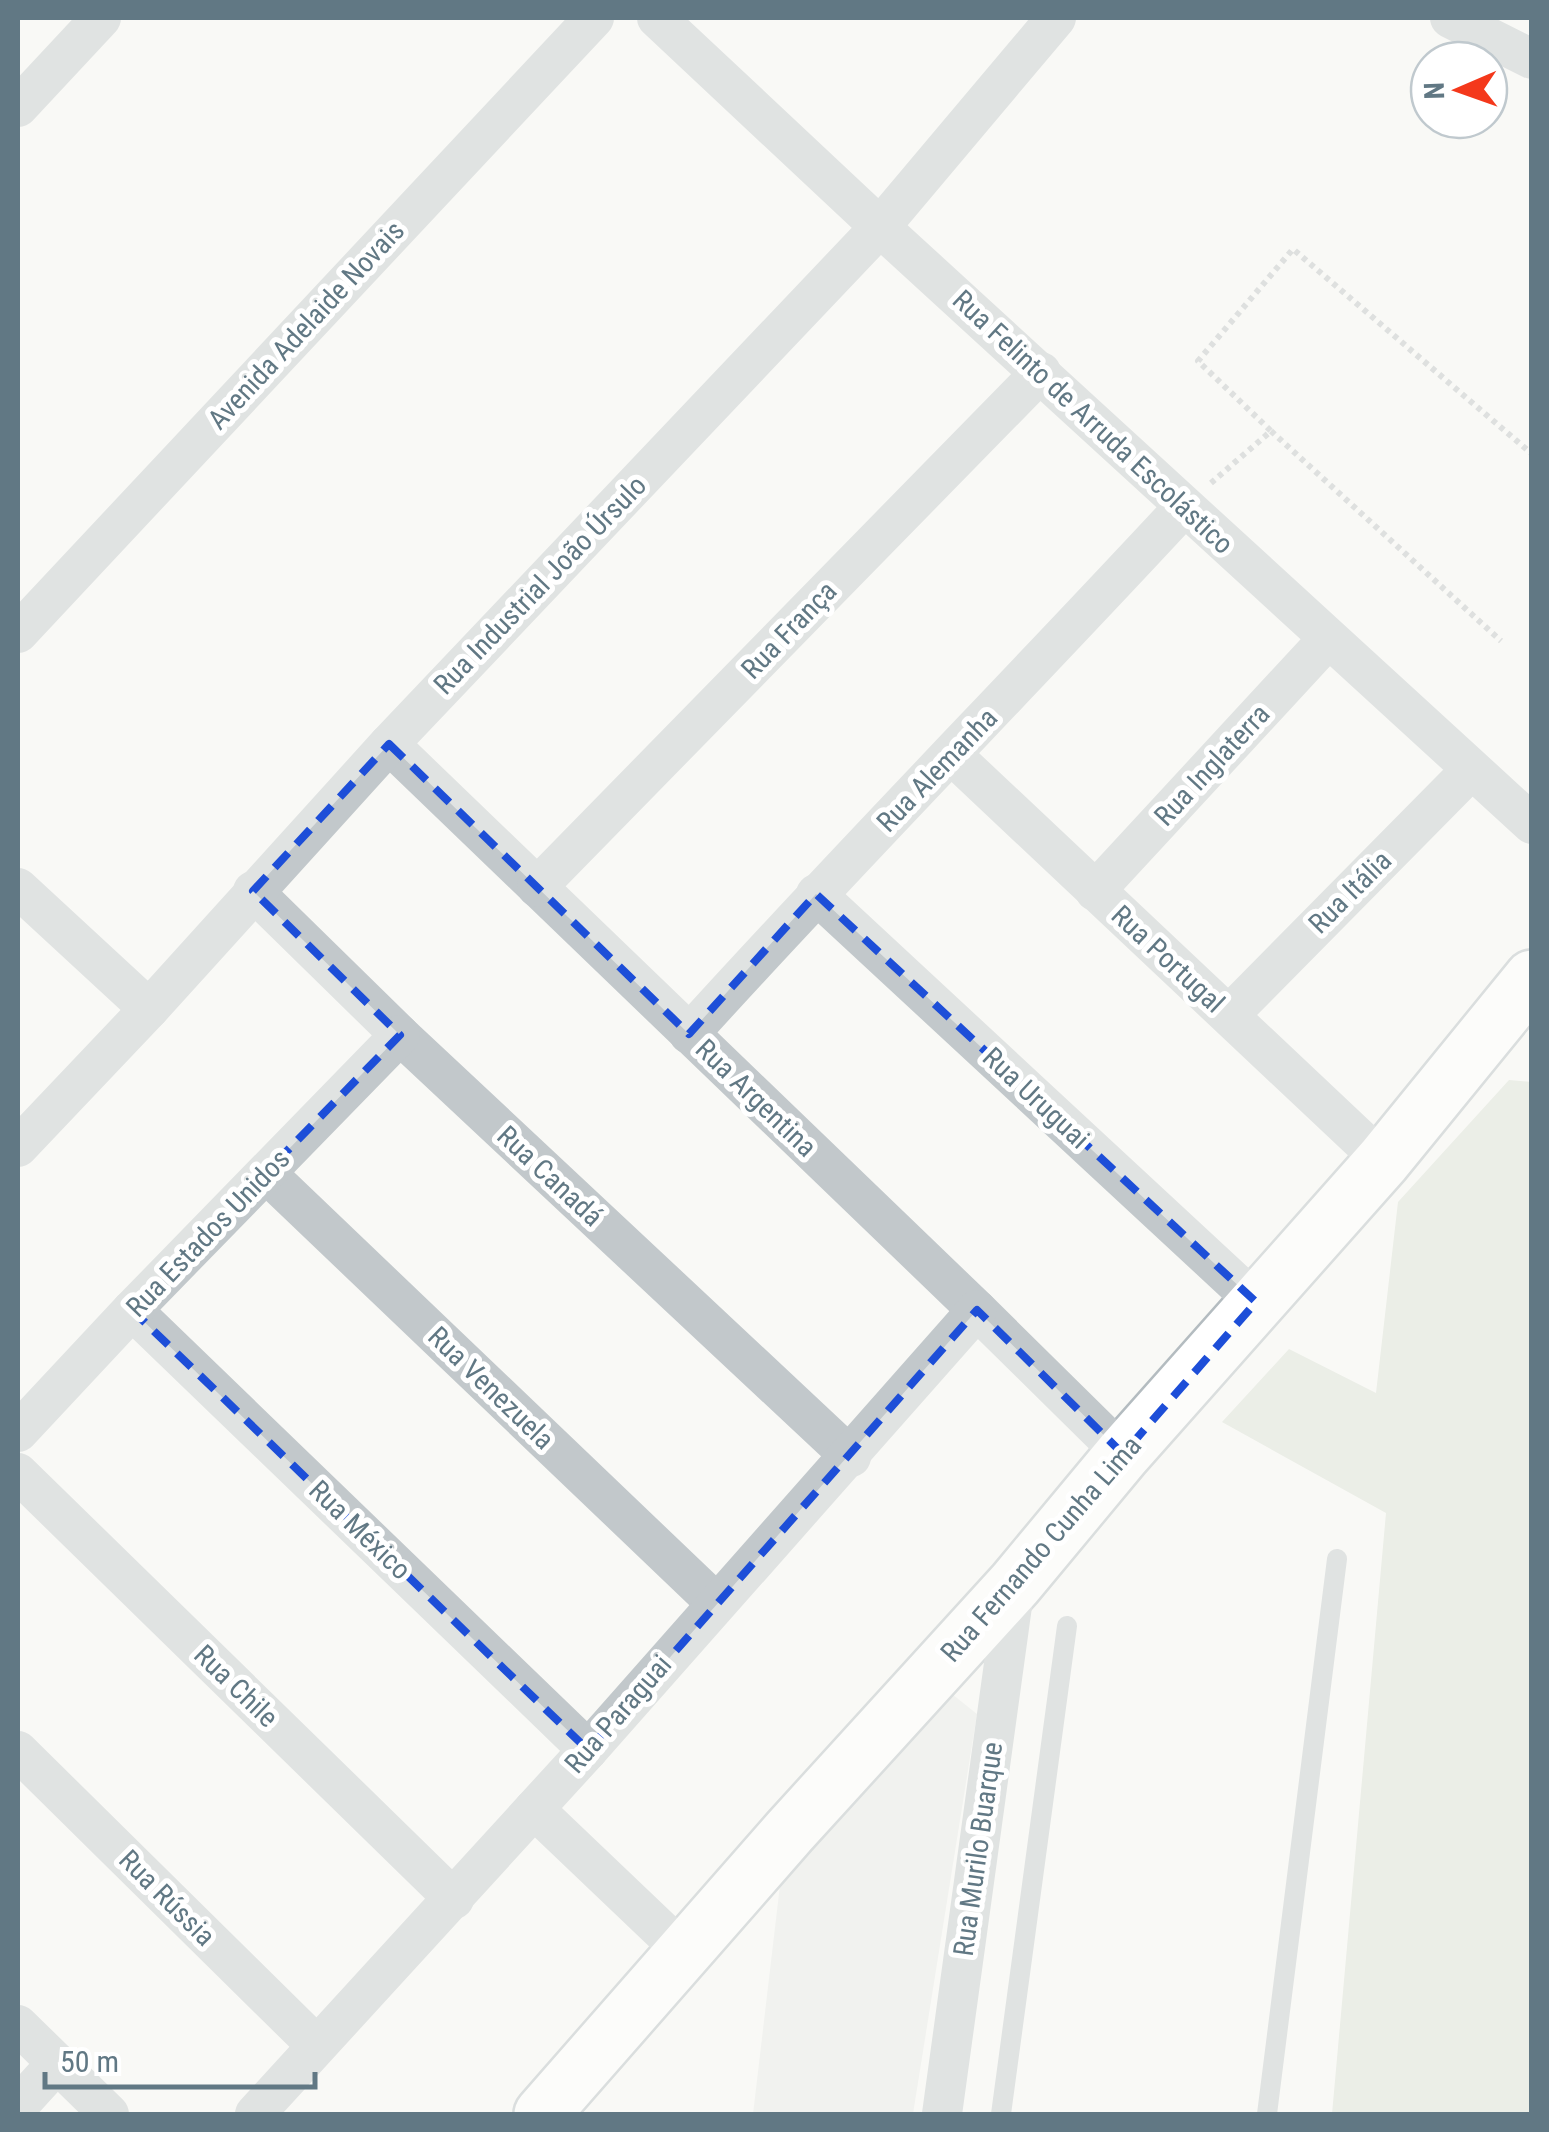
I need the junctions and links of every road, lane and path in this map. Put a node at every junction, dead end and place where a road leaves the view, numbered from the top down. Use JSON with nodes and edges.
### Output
{"nodes":[{"id":1,"x":101,"y":18,"type":"edge"},
{"id":2,"x":594,"y":18,"type":"edge"},
{"id":3,"x":657,"y":18,"type":"edge"},
{"id":4,"x":1056,"y":18,"type":"edge"},
{"id":5,"x":1450,"y":18,"type":"edge"},
{"id":6,"x":1532,"y":59,"type":"edge"},
{"id":7,"x":18,"y":107,"type":"edge"},
{"id":8,"x":880,"y":227,"type":"junction"},
{"id":9,"x":1041,"y":372,"type":"junction"},
{"id":10,"x":1271,"y":431,"type":"junction"},
{"id":11,"x":1532,"y":454,"type":"edge"},
{"id":12,"x":1184,"y":508,"type":"junction"},
{"id":13,"x":18,"y":632,"type":"edge"},
{"id":14,"x":1328,"y":639,"type":"junction"},
{"id":15,"x":1501,"y":641,"type":"dead end"},
{"id":16,"x":389,"y":744,"type":"junction"},
{"id":17,"x":953,"y":756,"type":"junction"},
{"id":18,"x":1471,"y":770,"type":"junction"},
{"id":19,"x":1532,"y":824,"type":"edge"},
{"id":20,"x":18,"y":888,"type":"edge"},
{"id":21,"x":537,"y":888,"type":"junction"},
{"id":22,"x":1095,"y":891,"type":"junction"},
{"id":23,"x":253,"y":892,"type":"junction"},
{"id":24,"x":816,"y":894,"type":"junction"},
{"id":25,"x":1532,"y":978,"type":"edge"},
{"id":26,"x":149,"y":1010,"type":"junction"},
{"id":27,"x":1229,"y":1015,"type":"junction"},
{"id":28,"x":689,"y":1034,"type":"junction"},
{"id":29,"x":400,"y":1035,"type":"junction"},
{"id":30,"x":18,"y":1147,"type":"edge"},
{"id":31,"x":1384,"y":1162,"type":"junction"},
{"id":32,"x":266,"y":1174,"type":"junction"},
{"id":33,"x":1256,"y":1302,"type":"junction"},
{"id":34,"x":132,"y":1310,"type":"junction"},
{"id":35,"x":978,"y":1310,"type":"junction"},
{"id":36,"x":18,"y":1432,"type":"edge"},
{"id":37,"x":1123,"y":1454,"type":"junction"},
{"id":38,"x":851,"y":1457,"type":"junction"},
{"id":39,"x":18,"y":1473,"type":"edge"},
{"id":40,"x":1337,"y":1559,"type":"dead end"},
{"id":41,"x":1015,"y":1584,"type":"junction"},
{"id":42,"x":716,"y":1603,"type":"junction"},
{"id":43,"x":1067,"y":1626,"type":"dead end"},
{"id":44,"x":588,"y":1750,"type":"junction"},
{"id":45,"x":18,"y":1751,"type":"edge"},
{"id":46,"x":534,"y":1809,"type":"junction"},
{"id":47,"x":454,"y":1898,"type":"junction"},
{"id":48,"x":684,"y":1952,"type":"junction"},
{"id":49,"x":18,"y":2026,"type":"edge"},
{"id":50,"x":316,"y":2045,"type":"junction"},
{"id":51,"x":57,"y":2063,"type":"junction"},
{"id":52,"x":18,"y":2106,"type":"edge"},
{"id":53,"x":109,"y":2114,"type":"edge"},
{"id":54,"x":255,"y":2114,"type":"edge"},
{"id":55,"x":542,"y":2114,"type":"edge"},
{"id":56,"x":942,"y":2114,"type":"edge"},
{"id":57,"x":1001,"y":2114,"type":"edge"},
{"id":58,"x":1266,"y":2114,"type":"edge"}],
"edges":[{"from":1,"to":7,"type":"street"},
{"from":2,"to":13,"type":"street","name":"Avenida Adelaide Novais"},
{"from":3,"to":8,"type":"street","name":"Rua Felinto de Arruda Escolástico"},
{"from":4,"to":8,"type":"street","name":"Rua Industrial João Úrsulo"},
{"from":5,"to":6,"type":"street"},
{"from":8,"to":9,"type":"street","name":"Rua Felinto de Arruda Escolástico"},
{"from":8,"to":16,"type":"street","name":"Rua Industrial João Úrsulo"},
{"from":9,"to":12,"type":"street","name":"Rua Felinto de Arruda Escolástico"},
{"from":9,"to":21,"type":"street","name":"Rua França"},
{"from":10,"to":11,"type":"path"},
{"from":10,"to":12,"type":"path"},
{"from":10,"to":15,"type":"path"},
{"from":12,"to":14,"type":"street","name":"Rua Felinto de Arruda Escolástico"},
{"from":12,"to":17,"type":"street","name":"Rua Alemanha"},
{"from":14,"to":18,"type":"street","name":"Rua Felinto de Arruda Escolástico"},
{"from":14,"to":22,"type":"street","name":"Rua Inglaterra"},
{"from":16,"to":21,"type":"street","name":"Rua Argentina"},
{"from":16,"to":23,"type":"street","name":"Rua Industrial João Úrsulo"},
{"from":17,"to":22,"type":"street","name":"Rua Portugal"},
{"from":17,"to":24,"type":"street","name":"Rua Alemanha"},
{"from":18,"to":19,"type":"street","name":"Rua Felinto de Arruda Escolástico"},
{"from":18,"to":27,"type":"street","name":"Rua Itália"},
{"from":20,"to":26,"type":"street"},
{"from":21,"to":28,"type":"street","name":"Rua Argentina"},
{"from":22,"to":27,"type":"street","name":"Rua Portugal"},
{"from":23,"to":26,"type":"street","name":"Rua Industrial João Úrsulo"},
{"from":23,"to":29,"type":"street","name":"Rua Canadá"},
{"from":24,"to":28,"type":"street","name":"Rua Alemanha"},
{"from":24,"to":33,"type":"street","name":"Rua Uruguai"},
{"from":25,"to":31,"type":"street","name":"Rua Fernando Cunha Lima"},
{"from":26,"to":30,"type":"street","name":"Rua Industrial João Úrsulo"},
{"from":27,"to":31,"type":"street","name":"Rua Portugal"},
{"from":28,"to":35,"type":"street","name":"Rua Argentina"},
{"from":29,"to":32,"type":"street","name":"Rua Estados Unidos"},
{"from":29,"to":38,"type":"street","name":"Rua Canadá"},
{"from":31,"to":33,"type":"street","name":"Rua Fernando Cunha Lima"},
{"from":32,"to":34,"type":"street","name":"Rua Estados Unidos"},
{"from":32,"to":42,"type":"street","name":"Rua Venezuela"},
{"from":33,"to":37,"type":"street","name":"Rua Fernando Cunha Lima"},
{"from":34,"to":36,"type":"street","name":"Rua Estados Unidos"},
{"from":34,"to":44,"type":"street","name":"Rua México"},
{"from":35,"to":37,"type":"street","name":"Rua Argentina"},
{"from":35,"to":38,"type":"street","name":"Rua Paraguai"},
{"from":37,"to":41,"type":"street","name":"Rua Fernando Cunha Lima"},
{"from":38,"to":42,"type":"street","name":"Rua Paraguai"},
{"from":39,"to":47,"type":"street","name":"Rua Chile"},
{"from":40,"to":58,"type":"lane"},
{"from":41,"to":48,"type":"street","name":"Rua Fernando Cunha Lima"},
{"from":41,"to":56,"type":"street","name":"Rua Murilo Buarque"},
{"from":42,"to":44,"type":"street","name":"Rua Paraguai"},
{"from":43,"to":57,"type":"lane"},
{"from":44,"to":46,"type":"street","name":"Rua Paraguai"},
{"from":45,"to":50,"type":"street","name":"Rua Rússia"},
{"from":46,"to":47,"type":"street","name":"Rua Paraguai"},
{"from":46,"to":48,"type":"street"},
{"from":47,"to":50,"type":"street","name":"Rua Paraguai"},
{"from":48,"to":55,"type":"street","name":"Rua Fernando Cunha Lima"},
{"from":49,"to":51,"type":"street"},
{"from":50,"to":54,"type":"street","name":"Rua Paraguai"},
{"from":51,"to":52,"type":"street"},
{"from":51,"to":53,"type":"street"}]}
